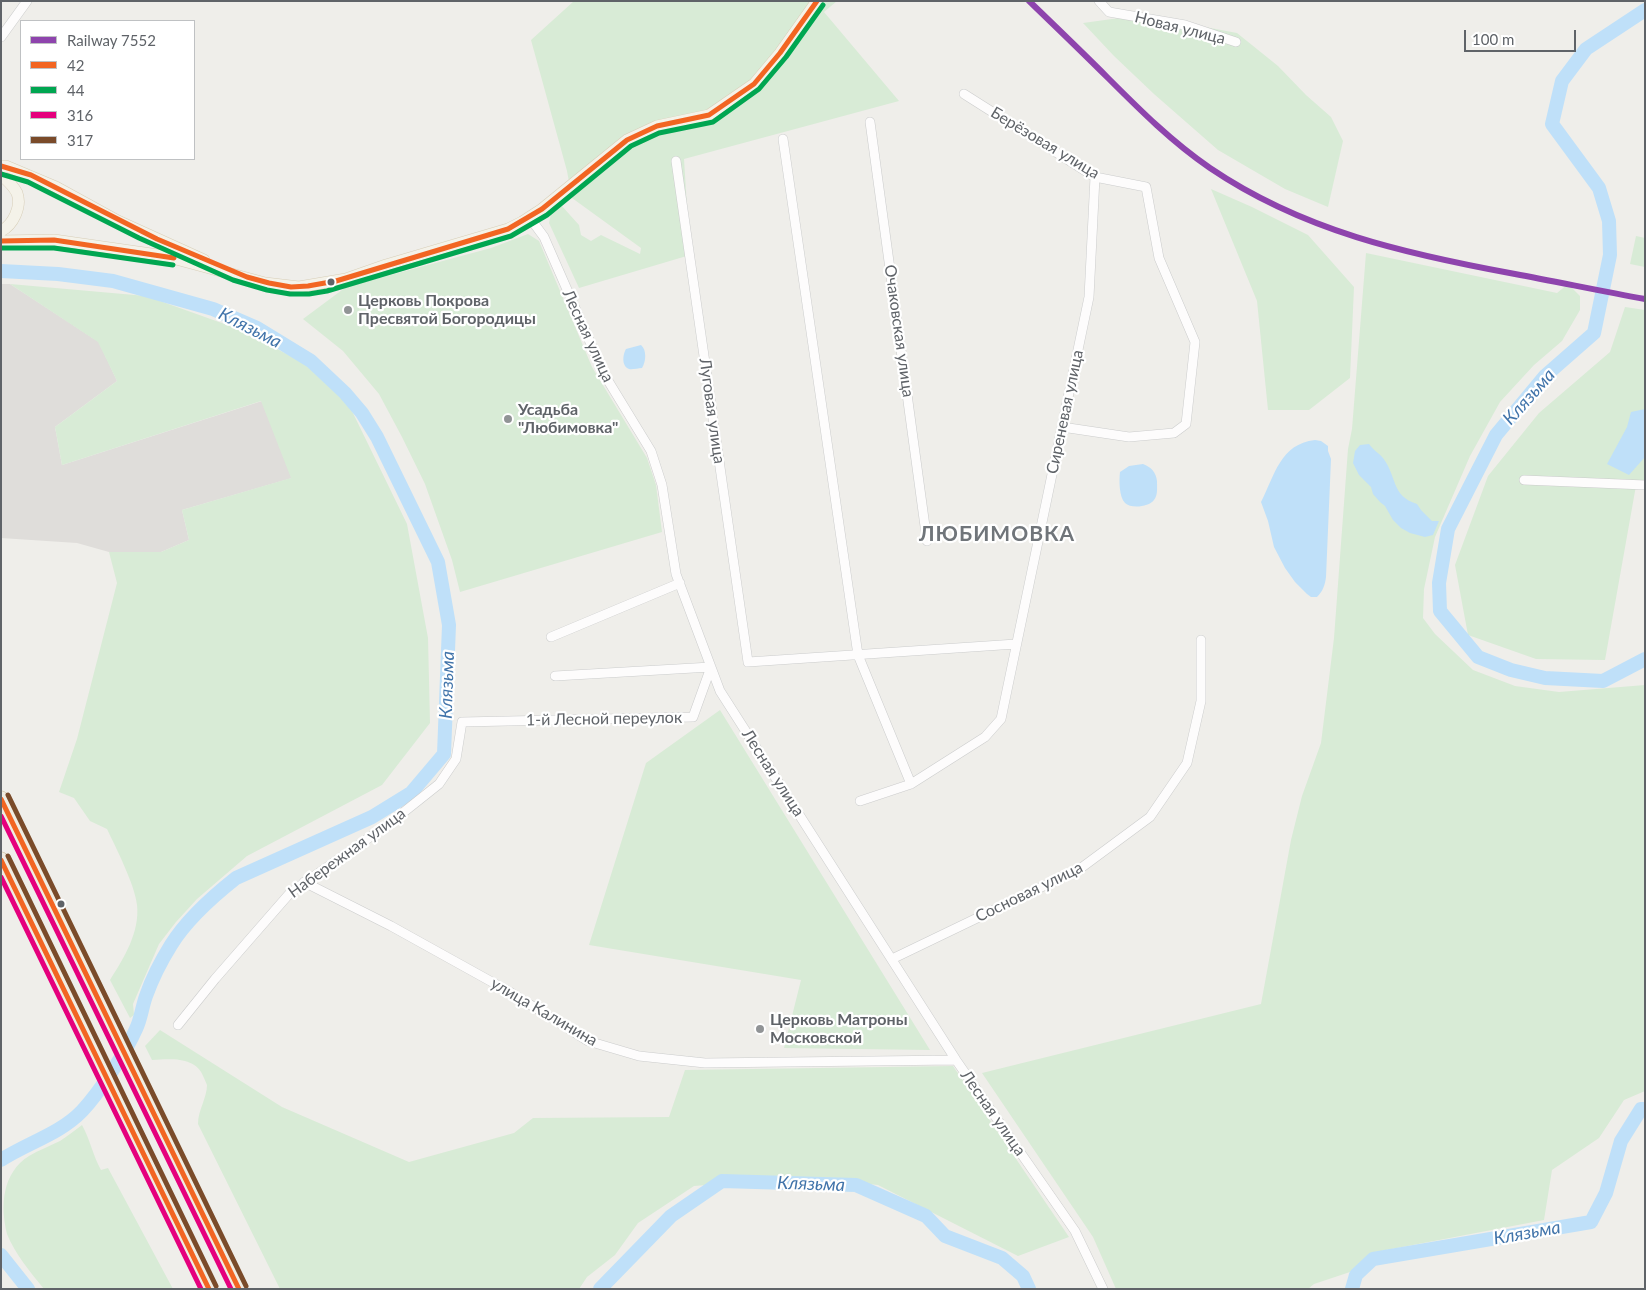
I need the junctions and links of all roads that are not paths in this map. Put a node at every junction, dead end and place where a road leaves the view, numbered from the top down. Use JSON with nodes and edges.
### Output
{"nodes":[{"id":1,"x":27,"y":1,"type":"edge"},
{"id":2,"x":817,"y":1,"type":"edge"},
{"id":3,"x":1099,"y":1,"type":"edge"},
{"id":4,"x":1,"y":37,"type":"edge"},
{"id":5,"x":1236,"y":42,"type":"dead end"},
{"id":6,"x":964,"y":94,"type":"dead end"},
{"id":7,"x":870,"y":122,"type":"dead end"},
{"id":8,"x":783,"y":139,"type":"dead end"},
{"id":9,"x":676,"y":161,"type":"dead end"},
{"id":10,"x":1,"y":166,"type":"edge"},
{"id":11,"x":1,"y":176,"type":"edge"},
{"id":12,"x":1095,"y":177,"type":"junction"},
{"id":13,"x":530,"y":218,"type":"junction"},
{"id":14,"x":1,"y":231,"type":"edge"},
{"id":15,"x":1,"y":241,"type":"edge"},
{"id":16,"x":240,"y":275,"type":"junction"},
{"id":17,"x":1062,"y":427,"type":"junction"},
{"id":18,"x":1524,"y":480,"type":"dead end"},
{"id":19,"x":1645,"y":485,"type":"edge"},
{"id":20,"x":927,"y":541,"type":"dead end"},
{"id":21,"x":680,"y":583,"type":"junction"},
{"id":22,"x":551,"y":637,"type":"dead end"},
{"id":23,"x":1201,"y":640,"type":"dead end"},
{"id":24,"x":1016,"y":644,"type":"junction"},
{"id":25,"x":858,"y":655,"type":"junction"},
{"id":26,"x":711,"y":666,"type":"junction"},
{"id":27,"x":555,"y":676,"type":"dead end"},
{"id":28,"x":462,"y":722,"type":"joint"},
{"id":29,"x":911,"y":784,"type":"junction"},
{"id":30,"x":1,"y":798,"type":"edge"},
{"id":31,"x":860,"y":801,"type":"dead end"},
{"id":32,"x":1,"y":859,"type":"edge"},
{"id":33,"x":304,"y":882,"type":"junction"},
{"id":34,"x":892,"y":959,"type":"junction"},
{"id":35,"x":178,"y":1025,"type":"dead end"},
{"id":36,"x":956,"y":1060,"type":"junction"},
{"id":37,"x":209,"y":1289,"type":"edge"},
{"id":38,"x":239,"y":1289,"type":"edge"},
{"id":39,"x":1103,"y":1289,"type":"edge"}],
"edges":[{"from":1,"to":4,"type":"street"},
{"from":2,"to":13,"type":"main road"},
{"from":3,"to":5,"type":"street","name":"Новая улица"},
{"from":6,"to":12,"type":"street","name":"Берёзовая улица"},
{"from":7,"to":20,"type":"street","name":"Очаковская улица"},
{"from":8,"to":25,"type":"street"},
{"from":9,"to":25,"type":"street","name":"Луговая улица"},
{"from":10,"to":16,"type":"main road"},
{"from":11,"to":14,"type":"main road"},
{"from":12,"to":17,"type":"street","name":"Сиреневая улица"},
{"from":12,"to":17,"type":"street","name":"Берёзовая улица"},
{"from":13,"to":16,"type":"main road"},
{"from":13,"to":21,"type":"street","name":"Лесная улица"},
{"from":15,"to":16,"type":"main road"},
{"from":17,"to":24,"type":"street","name":"Сиреневая улица"},
{"from":18,"to":19,"type":"street"},
{"from":21,"to":22,"type":"street"},
{"from":21,"to":26,"type":"street","name":"Лесная улица"},
{"from":23,"to":34,"type":"street","name":"Сосновая улица"},
{"from":24,"to":25,"type":"street"},
{"from":24,"to":29,"type":"street","name":"Сиреневая улица"},
{"from":25,"to":29,"type":"street"},
{"from":26,"to":27,"type":"street"},
{"from":26,"to":28,"type":"street","name":"1-й Лесной переулок"},
{"from":26,"to":34,"type":"street","name":"Лесная улица"},
{"from":28,"to":33,"type":"street","name":"Набережная улица"},
{"from":29,"to":31,"type":"street","name":"Сиреневая улица"},
{"from":30,"to":38,"type":"highway"},
{"from":32,"to":37,"type":"highway"},
{"from":33,"to":35,"type":"street","name":"Набережная улица"},
{"from":33,"to":36,"type":"street","name":"улица Калинина"},
{"from":34,"to":36,"type":"street","name":"Лесная улица"},
{"from":36,"to":39,"type":"street","name":"Лесная улица"}]}
